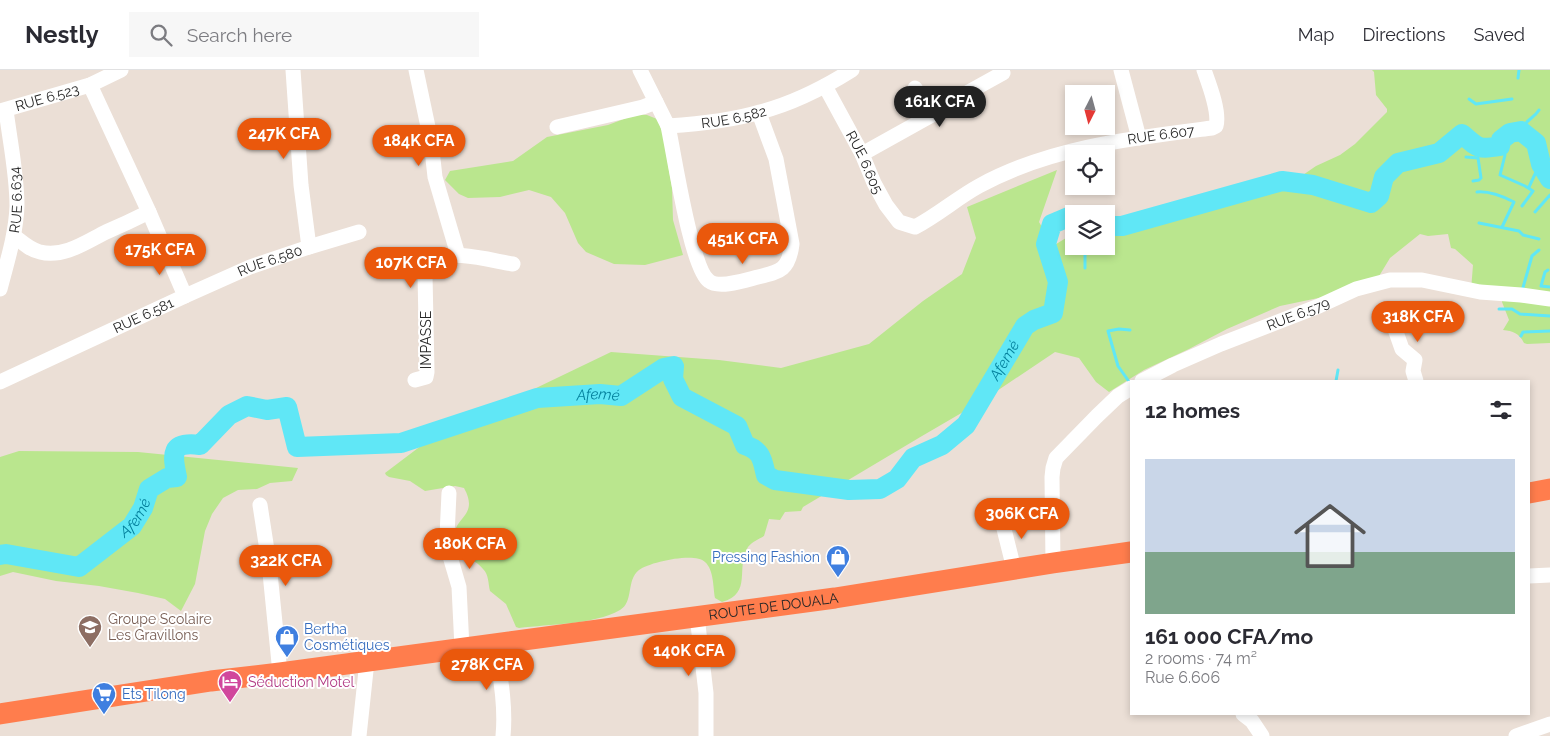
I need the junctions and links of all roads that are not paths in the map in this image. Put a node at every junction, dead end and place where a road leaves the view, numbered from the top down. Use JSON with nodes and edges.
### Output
{"nodes":[{"id":1,"x":121,"y":70,"type":"edge"},
{"id":2,"x":293,"y":70,"type":"edge"},
{"id":3,"x":416,"y":70,"type":"edge"},
{"id":4,"x":640,"y":70,"type":"edge"},
{"id":5,"x":852,"y":70,"type":"edge"},
{"id":6,"x":1121,"y":70,"type":"edge"},
{"id":7,"x":1204,"y":70,"type":"edge"},
{"id":8,"x":1004,"y":73,"type":"dead end"},
{"id":9,"x":90,"y":85,"type":"junction"},
{"id":10,"x":825,"y":86,"type":"junction"},
{"id":11,"x":915,"y":88,"type":"dead end"},
{"id":12,"x":656,"y":102,"type":"junction"},
{"id":13,"x":3,"y":111,"type":"edge"},
{"id":14,"x":760,"y":113,"type":"junction"},
{"id":15,"x":932,"y":115,"type":"junction"},
{"id":16,"x":668,"y":126,"type":"junction"},
{"id":17,"x":558,"y":127,"type":"dead end"},
{"id":18,"x":1139,"y":138,"type":"junction"},
{"id":19,"x":862,"y":154,"type":"junction"},
{"id":20,"x":149,"y":212,"type":"junction"},
{"id":21,"x":915,"y":227,"type":"joint"},
{"id":22,"x":359,"y":232,"type":"dead end"},
{"id":23,"x":14,"y":236,"type":"junction"},
{"id":24,"x":308,"y":247,"type":"junction"},
{"id":25,"x":458,"y":255,"type":"junction"},
{"id":26,"x":513,"y":264,"type":"dead end"},
{"id":27,"x":0,"y":289,"type":"edge"},
{"id":28,"x":185,"y":296,"type":"junction"},
{"id":29,"x":1550,"y":299,"type":"edge"},
{"id":30,"x":1388,"y":312,"type":"dead end"},
{"id":31,"x":415,"y":380,"type":"dead end"},
{"id":32,"x":1144,"y":380,"type":"edge"},
{"id":33,"x":1416,"y":380,"type":"edge"},
{"id":34,"x":0,"y":382,"type":"edge"},
{"id":35,"x":1130,"y":389,"type":"edge"},
{"id":36,"x":1550,"y":490,"type":"edge"},
{"id":37,"x":449,"y":493,"type":"dead end"},
{"id":38,"x":1530,"y":493,"type":"edge"},
{"id":39,"x":260,"y":506,"type":"dead end"},
{"id":40,"x":1001,"y":517,"type":"dead end"},
{"id":41,"x":1130,"y":552,"type":"edge"},
{"id":42,"x":1053,"y":563,"type":"junction"},
{"id":43,"x":1014,"y":569,"type":"junction"},
{"id":44,"x":1550,"y":575,"type":"edge"},
{"id":45,"x":1530,"y":576,"type":"edge"},
{"id":46,"x":697,"y":616,"type":"junction"},
{"id":47,"x":495,"y":644,"type":"junction"},
{"id":48,"x":462,"y":648,"type":"junction"},
{"id":49,"x":368,"y":661,"type":"junction"},
{"id":50,"x":280,"y":673,"type":"junction"},
{"id":51,"x":0,"y":714,"type":"edge"},
{"id":52,"x":1244,"y":715,"type":"edge"},
{"id":53,"x":1550,"y":724,"type":"edge"},
{"id":54,"x":359,"y":736,"type":"edge"},
{"id":55,"x":503,"y":736,"type":"edge"},
{"id":56,"x":706,"y":736,"type":"edge"},
{"id":57,"x":1262,"y":736,"type":"edge"},
{"id":58,"x":1516,"y":736,"type":"edge"}],
"edges":[{"from":1,"to":9,"type":"street","name":"RUE 6.523"},
{"from":2,"to":24,"type":"street"},
{"from":3,"to":25,"type":"street"},
{"from":4,"to":12,"type":"street"},
{"from":5,"to":10,"type":"street","name":"RUE 6.582"},
{"from":6,"to":18,"type":"street"},
{"from":7,"to":18,"type":"street","name":"RUE 6.607"},
{"from":8,"to":15,"type":"street"},
{"from":9,"to":13,"type":"street","name":"RUE 6.523"},
{"from":9,"to":20,"type":"street","name":"RUE 6.581"},
{"from":10,"to":14,"type":"street","name":"RUE 6.582"},
{"from":10,"to":19,"type":"street","name":"RUE 6.605"},
{"from":11,"to":15,"type":"street"},
{"from":12,"to":16,"type":"street"},
{"from":12,"to":17,"type":"street"},
{"from":13,"to":23,"type":"street","name":"RUE 6.634"},
{"from":14,"to":16,"type":"street","name":"RUE 6.582"},
{"from":14,"to":16,"type":"street"},
{"from":15,"to":19,"type":"street"},
{"from":18,"to":21,"type":"street","name":"RUE 6.607"},
{"from":19,"to":21,"type":"street","name":"RUE 6.605"},
{"from":20,"to":23,"type":"street"},
{"from":20,"to":28,"type":"street","name":"RUE 6.581"},
{"from":22,"to":24,"type":"street","name":"RUE 6.580"},
{"from":23,"to":27,"type":"street","name":"RUE 6.634"},
{"from":24,"to":28,"type":"street","name":"RUE 6.580"},
{"from":25,"to":26,"type":"street"},
{"from":25,"to":31,"type":"street","name":"IMPASSE"},
{"from":28,"to":34,"type":"street","name":"RUE 6.581"},
{"from":29,"to":32,"type":"street","name":"RUE 6.579"},
{"from":30,"to":33,"type":"street"},
{"from":35,"to":42,"type":"street"},
{"from":36,"to":38,"type":"highway"},
{"from":37,"to":48,"type":"street"},
{"from":39,"to":50,"type":"street"},
{"from":40,"to":43,"type":"street"},
{"from":41,"to":42,"type":"highway","name":"ROUTE DE DOUALA"},
{"from":42,"to":43,"type":"highway","name":"ROUTE DE DOUALA"},
{"from":43,"to":46,"type":"highway","name":"ROUTE DE DOUALA"},
{"from":44,"to":45,"type":"street"},
{"from":46,"to":47,"type":"highway","name":"ROUTE DE DOUALA"},
{"from":46,"to":56,"type":"street"},
{"from":47,"to":48,"type":"highway","name":"ROUTE DE DOUALA"},
{"from":47,"to":55,"type":"street"},
{"from":48,"to":49,"type":"highway","name":"ROUTE DE DOUALA"},
{"from":49,"to":50,"type":"highway","name":"ROUTE DE DOUALA"},
{"from":49,"to":54,"type":"street"},
{"from":50,"to":51,"type":"highway","name":"ROUTE DE DOUALA"},
{"from":52,"to":57,"type":"street"},
{"from":53,"to":58,"type":"street"}]}
